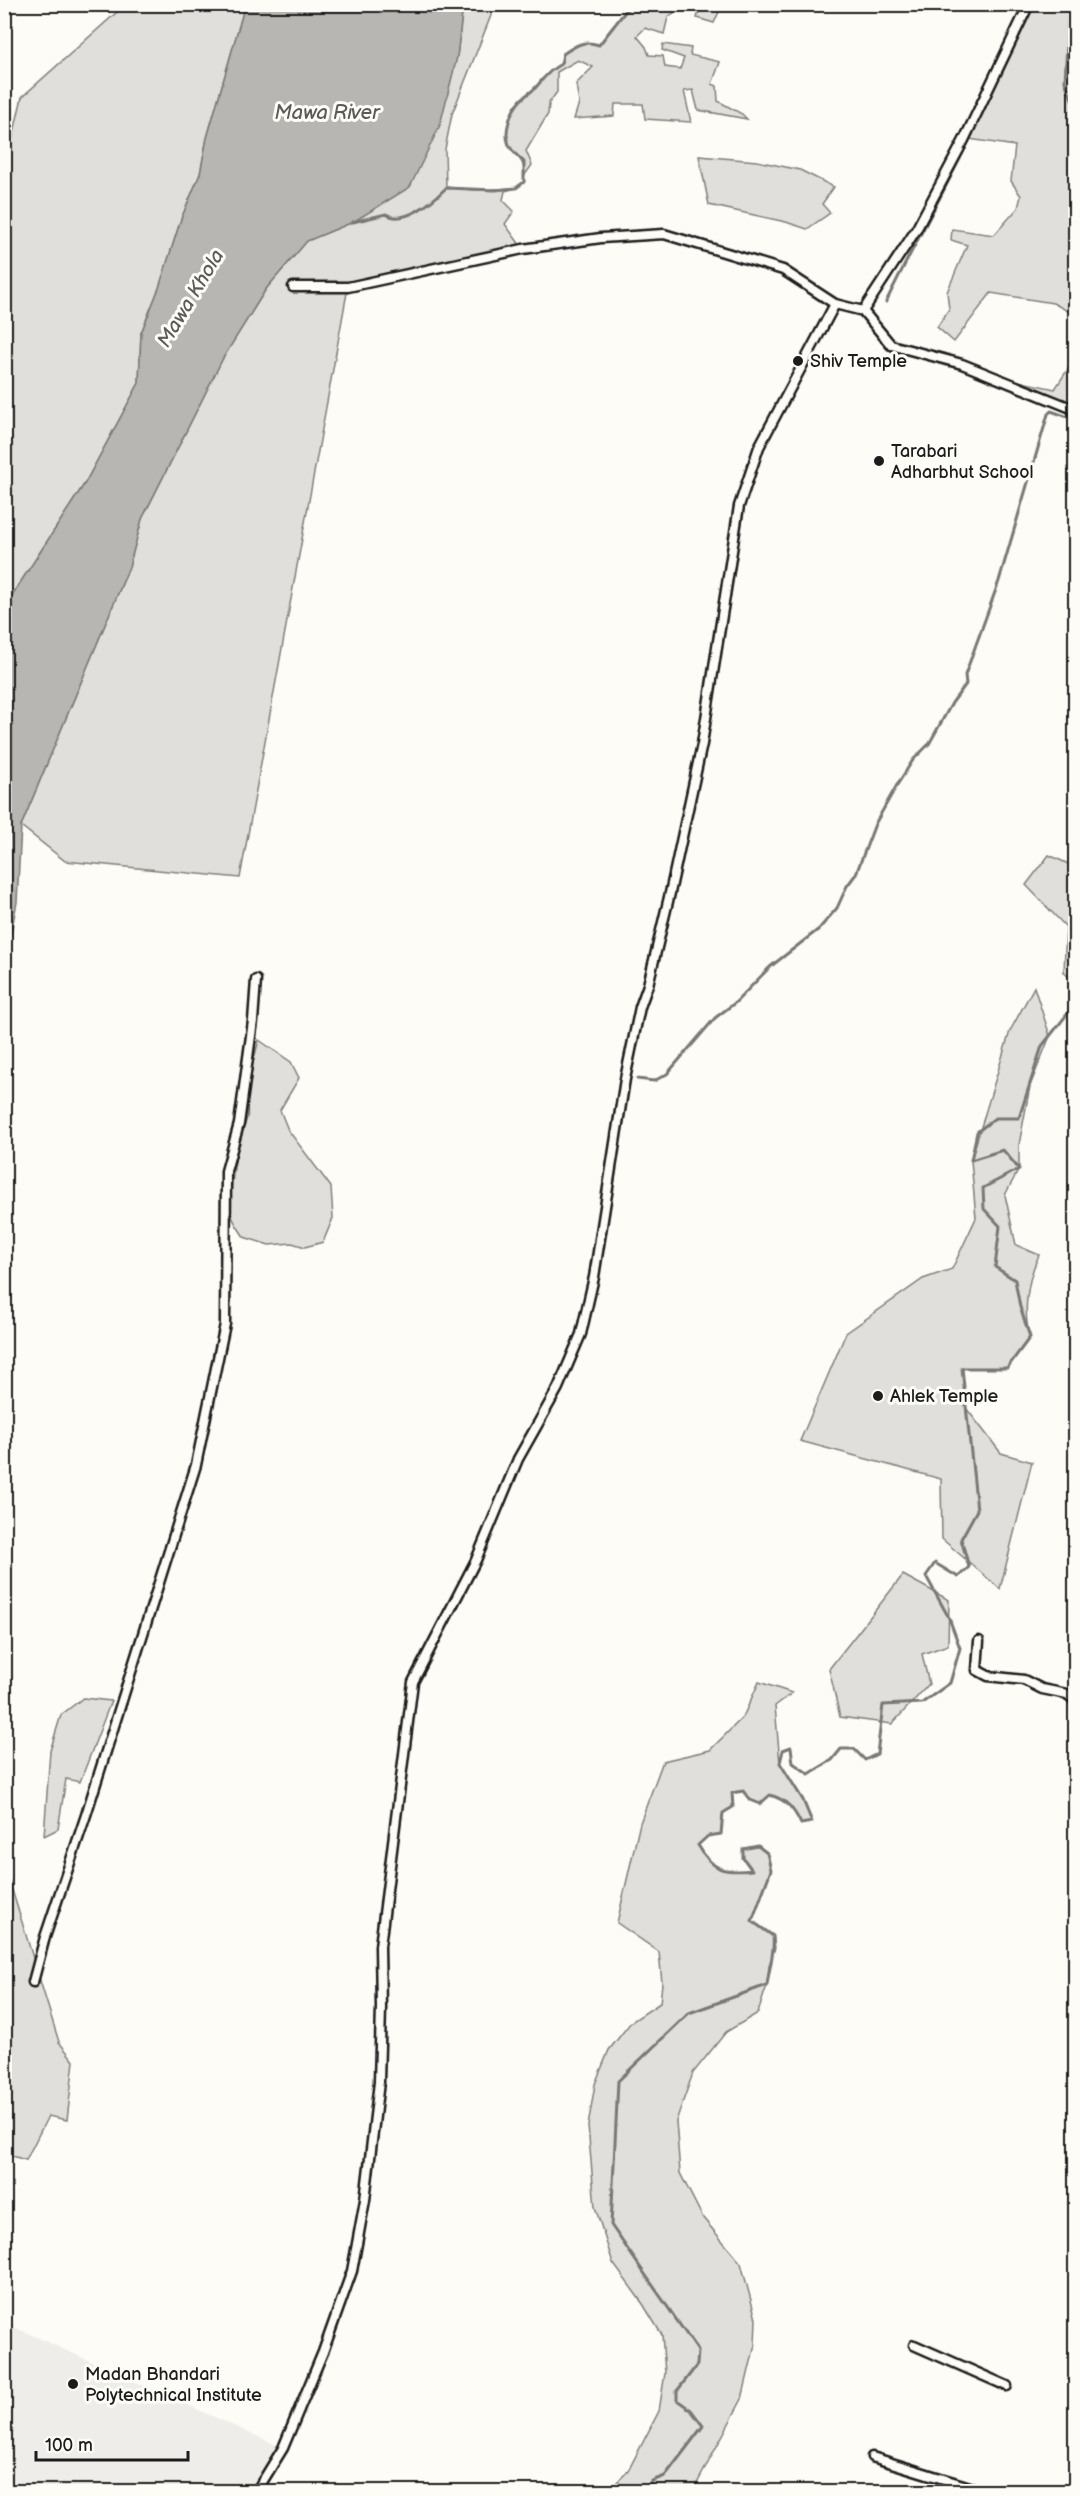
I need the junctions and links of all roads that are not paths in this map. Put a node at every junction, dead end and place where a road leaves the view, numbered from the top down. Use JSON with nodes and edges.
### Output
{"nodes":[{"id":1,"x":1029,"y":4,"type":"edge"},
{"id":2,"x":293,"y":287,"type":"dead end"},
{"id":3,"x":835,"y":304,"type":"junction"},
{"id":4,"x":863,"y":311,"type":"junction"},
{"id":5,"x":1076,"y":410,"type":"edge"},
{"id":6,"x":256,"y":980,"type":"dead end"},
{"id":7,"x":979,"y":1641,"type":"dead end"},
{"id":8,"x":1076,"y":1701,"type":"edge"},
{"id":9,"x":33,"y":1982,"type":"dead end"},
{"id":10,"x":914,"y":2345,"type":"dead end"},
{"id":11,"x":1007,"y":2386,"type":"dead end"},
{"id":12,"x":872,"y":2457,"type":"dead end"},
{"id":13,"x":256,"y":2492,"type":"edge"},
{"id":14,"x":986,"y":2492,"type":"edge"}],
"edges":[{"from":1,"to":4,"type":"street"},
{"from":2,"to":3,"type":"street"},
{"from":3,"to":4,"type":"street"},
{"from":3,"to":13,"type":"street"},
{"from":4,"to":5,"type":"street"},
{"from":6,"to":9,"type":"street"},
{"from":7,"to":8,"type":"street"},
{"from":10,"to":11,"type":"street"},
{"from":12,"to":14,"type":"street"}]}
